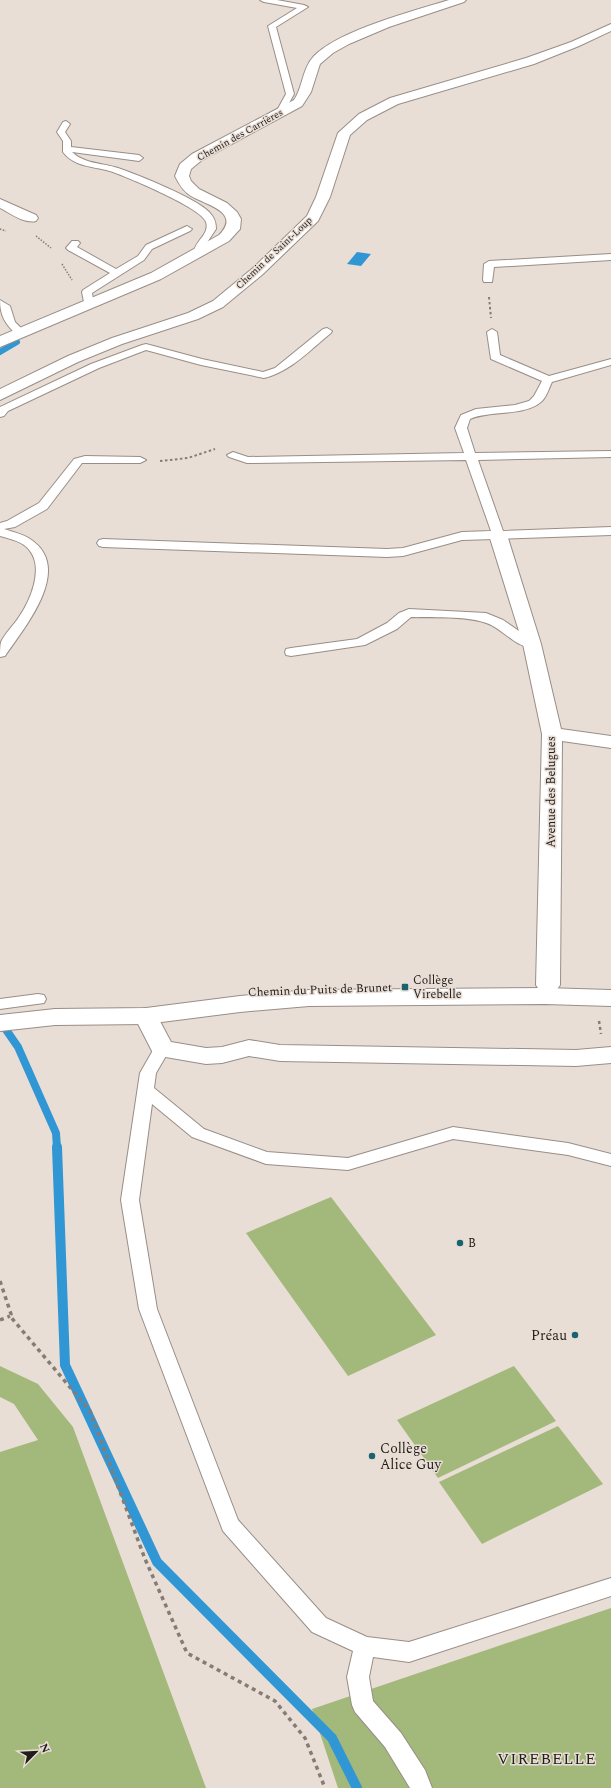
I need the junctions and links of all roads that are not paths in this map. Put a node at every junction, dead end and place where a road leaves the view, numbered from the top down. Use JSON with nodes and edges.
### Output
{"nodes":[{"id":1,"x":264,"y":0,"type":"edge"},
{"id":2,"x":460,"y":0,"type":"edge"},
{"id":3,"x":611,"y":27,"type":"edge"},
{"id":4,"x":279,"y":114,"type":"junction"},
{"id":5,"x":66,"y":124,"type":"dead end"},
{"id":6,"x":68,"y":149,"type":"junction"},
{"id":7,"x":140,"y":158,"type":"dead end"},
{"id":8,"x":0,"y":203,"type":"edge"},
{"id":9,"x":30,"y":218,"type":"dead end"},
{"id":10,"x":187,"y":229,"type":"dead end"},
{"id":11,"x":75,"y":243,"type":"dead end"},
{"id":12,"x":199,"y":252,"type":"junction"},
{"id":13,"x":611,"y":257,"type":"edge"},
{"id":14,"x":116,"y":273,"type":"junction"},
{"id":15,"x":488,"y":280,"type":"road end"},
{"id":16,"x":0,"y":303,"type":"edge"},
{"id":17,"x":89,"y":305,"type":"junction"},
{"id":18,"x":327,"y":331,"type":"dead end"},
{"id":19,"x":20,"y":332,"type":"junction"},
{"id":20,"x":492,"y":332,"type":"road end"},
{"id":21,"x":0,"y":342,"type":"edge"},
{"id":22,"x":611,"y":362,"type":"edge"},
{"id":23,"x":548,"y":380,"type":"junction"},
{"id":24,"x":0,"y":395,"type":"edge"},
{"id":25,"x":2,"y":410,"type":"edge"},
{"id":26,"x":611,"y":454,"type":"edge"},
{"id":27,"x":233,"y":455,"type":"dead end"},
{"id":28,"x":470,"y":456,"type":"junction"},
{"id":29,"x":140,"y":460,"type":"road end"},
{"id":30,"x":0,"y":527,"type":"edge"},
{"id":31,"x":611,"y":531,"type":"edge"},
{"id":32,"x":0,"y":532,"type":"edge"},
{"id":33,"x":498,"y":535,"type":"junction"},
{"id":34,"x":103,"y":543,"type":"dead end"},
{"id":35,"x":532,"y":644,"type":"junction"},
{"id":36,"x":291,"y":652,"type":"dead end"},
{"id":37,"x":0,"y":653,"type":"edge"},
{"id":38,"x":552,"y":734,"type":"junction"},
{"id":39,"x":611,"y":742,"type":"edge"},
{"id":40,"x":611,"y":984,"type":"edge"},
{"id":41,"x":548,"y":985,"type":"junction"},
{"id":42,"x":611,"y":998,"type":"edge"},
{"id":43,"x":0,"y":1004,"type":"edge"},
{"id":44,"x":35,"y":1009,"type":"junction"},
{"id":45,"x":146,"y":1016,"type":"junction"},
{"id":46,"x":55,"y":1017,"type":"junction"},
{"id":47,"x":0,"y":1023,"type":"edge"},
{"id":48,"x":162,"y":1049,"type":"junction"},
{"id":49,"x":611,"y":1055,"type":"edge"},
{"id":50,"x":145,"y":1089,"type":"junction"},
{"id":51,"x":611,"y":1160,"type":"edge"},
{"id":52,"x":611,"y":1587,"type":"edge"},
{"id":53,"x":365,"y":1646,"type":"junction"},
{"id":54,"x":421,"y":1788,"type":"edge"}],
"edges":[{"from":1,"to":4,"type":"lane"},
{"from":2,"to":4,"type":"street","name":"Chemin des Carrières"},
{"from":3,"to":24,"type":"street","name":"Chemin de Saint-Loup"},
{"from":4,"to":12,"type":"street","name":"Chemin des Carrières"},
{"from":5,"to":6,"type":"lane"},
{"from":6,"to":7,"type":"lane"},
{"from":6,"to":12,"type":"lane"},
{"from":8,"to":9,"type":"street"},
{"from":10,"to":14,"type":"lane"},
{"from":11,"to":14,"type":"lane"},
{"from":12,"to":17,"type":"street","name":"Chemin des Carrières"},
{"from":13,"to":15,"type":"lane"},
{"from":14,"to":17,"type":"lane"},
{"from":16,"to":19,"type":"lane"},
{"from":17,"to":19,"type":"street","name":"Chemin des Carrières"},
{"from":18,"to":25,"type":"lane"},
{"from":19,"to":21,"type":"street","name":"Chemin des Carrières"},
{"from":20,"to":23,"type":"lane"},
{"from":22,"to":23,"type":"lane"},
{"from":23,"to":28,"type":"lane"},
{"from":26,"to":28,"type":"lane"},
{"from":27,"to":28,"type":"lane"},
{"from":28,"to":33,"type":"lane"},
{"from":29,"to":30,"type":"lane"},
{"from":31,"to":33,"type":"lane"},
{"from":32,"to":37,"type":"lane"},
{"from":33,"to":34,"type":"lane"},
{"from":33,"to":35,"type":"street","name":"Avenue des Belugues"},
{"from":35,"to":36,"type":"lane"},
{"from":35,"to":38,"type":"street","name":"Avenue des Belugues"},
{"from":38,"to":39,"type":"street"},
{"from":38,"to":41,"type":"street","name":"Avenue des Belugues"},
{"from":40,"to":41,"type":"street","name":"Chemin du Puits de Brunet"},
{"from":41,"to":46,"type":"street","name":"Chemin du Puits de Brunet"},
{"from":42,"to":45,"type":"street","name":"Chemin du Puits de Brunet"},
{"from":43,"to":44,"type":"lane"},
{"from":44,"to":46,"type":"street","name":"Chemin du Puits de Brunet"},
{"from":44,"to":47,"type":"street","name":"Chemin du Puits de Brunet"},
{"from":45,"to":46,"type":"street","name":"Chemin du Puits de Brunet"},
{"from":45,"to":48,"type":"street"},
{"from":48,"to":49,"type":"street"},
{"from":48,"to":50,"type":"lane"},
{"from":50,"to":51,"type":"lane"},
{"from":50,"to":53,"type":"lane"},
{"from":52,"to":53,"type":"lane"},
{"from":53,"to":54,"type":"lane"}]}
